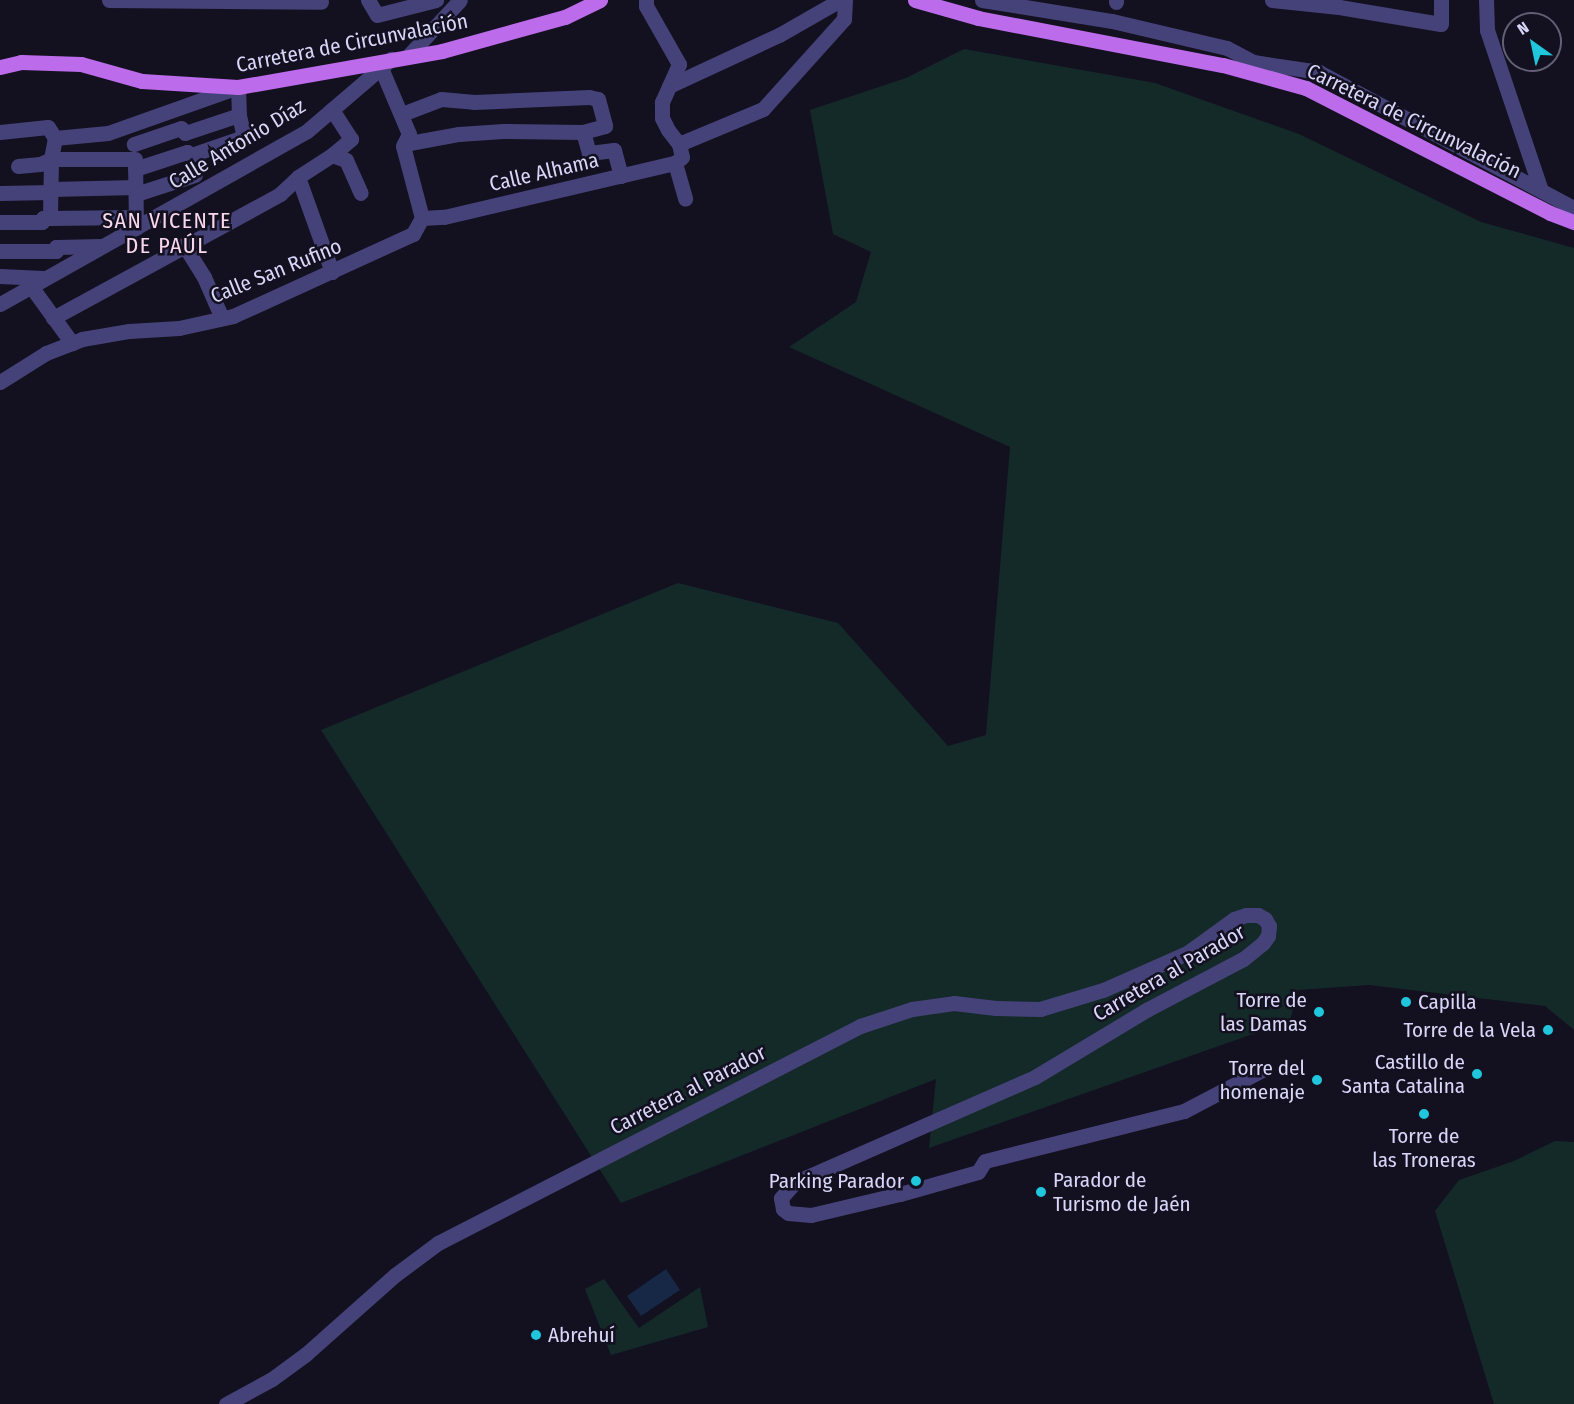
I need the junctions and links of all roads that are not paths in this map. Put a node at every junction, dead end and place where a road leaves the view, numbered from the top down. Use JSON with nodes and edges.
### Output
{"nodes":[{"id":1,"x":109,"y":0,"type":"edge"},
{"id":2,"x":368,"y":0,"type":"edge"},
{"id":3,"x":436,"y":0,"type":"edge"},
{"id":4,"x":460,"y":0,"type":"edge"},
{"id":5,"x":600,"y":0,"type":"edge"},
{"id":6,"x":646,"y":0,"type":"edge"},
{"id":7,"x":840,"y":0,"type":"edge"},
{"id":8,"x":845,"y":0,"type":"edge"},
{"id":9,"x":915,"y":0,"type":"edge"},
{"id":10,"x":982,"y":0,"type":"edge"},
{"id":11,"x":1272,"y":0,"type":"edge"},
{"id":12,"x":1441,"y":0,"type":"edge"},
{"id":13,"x":1486,"y":0,"type":"edge"},
{"id":14,"x":1297,"y":1,"type":"edge"},
{"id":15,"x":321,"y":2,"type":"dead end"},
{"id":16,"x":408,"y":56,"type":"junction"},
{"id":17,"x":386,"y":63,"type":"junction"},
{"id":18,"x":0,"y":67,"type":"edge"},
{"id":19,"x":669,"y":86,"type":"junction"},
{"id":20,"x":238,"y":87,"type":"junction"},
{"id":21,"x":332,"y":110,"type":"junction"},
{"id":22,"x":402,"y":114,"type":"junction"},
{"id":23,"x":239,"y":115,"type":"junction"},
{"id":24,"x":128,"y":126,"type":"junction"},
{"id":25,"x":0,"y":132,"type":"edge"},
{"id":26,"x":583,"y":132,"type":"junction"},
{"id":27,"x":55,"y":138,"type":"junction"},
{"id":28,"x":404,"y":144,"type":"junction"},
{"id":29,"x":679,"y":144,"type":"junction"},
{"id":30,"x":332,"y":155,"type":"junction"},
{"id":31,"x":135,"y":158,"type":"junction"},
{"id":32,"x":51,"y":159,"type":"junction"},
{"id":33,"x":675,"y":163,"type":"junction"},
{"id":34,"x":18,"y":166,"type":"dead end"},
{"id":35,"x":195,"y":175,"type":"dead end"},
{"id":36,"x":621,"y":176,"type":"junction"},
{"id":37,"x":298,"y":177,"type":"junction"},
{"id":38,"x":1541,"y":190,"type":"junction"},
{"id":39,"x":51,"y":191,"type":"junction"},
{"id":40,"x":136,"y":191,"type":"junction"},
{"id":41,"x":0,"y":193,"type":"edge"},
{"id":42,"x":361,"y":193,"type":"dead end"},
{"id":43,"x":685,"y":199,"type":"dead end"},
{"id":44,"x":1574,"y":208,"type":"edge"},
{"id":45,"x":422,"y":218,"type":"junction"},
{"id":46,"x":46,"y":220,"type":"junction"},
{"id":47,"x":0,"y":222,"type":"edge"},
{"id":48,"x":136,"y":222,"type":"junction"},
{"id":49,"x":1574,"y":222,"type":"edge"},
{"id":50,"x":184,"y":245,"type":"junction"},
{"id":51,"x":104,"y":246,"type":"junction"},
{"id":52,"x":0,"y":251,"type":"edge"},
{"id":53,"x":332,"y":272,"type":"junction"},
{"id":54,"x":0,"y":276,"type":"edge"},
{"id":55,"x":36,"y":282,"type":"junction"},
{"id":56,"x":0,"y":304,"type":"edge"},
{"id":57,"x":53,"y":318,"type":"junction"},
{"id":58,"x":222,"y":318,"type":"junction"},
{"id":59,"x":72,"y":343,"type":"junction"},
{"id":60,"x":0,"y":382,"type":"edge"},
{"id":61,"x":1262,"y":1070,"type":"dead end"},
{"id":62,"x":226,"y":1404,"type":"edge"}],
"edges":[{"from":1,"to":15,"type":"street"},
{"from":2,"to":3,"type":"street"},
{"from":4,"to":16,"type":"street"},
{"from":5,"to":16,"type":"main road","name":"Carretera de Circunvalación"},
{"from":6,"to":19,"type":"street"},
{"from":7,"to":19,"type":"street"},
{"from":8,"to":29,"type":"street"},
{"from":9,"to":49,"type":"main road","name":"Carretera de Circunvalación"},
{"from":10,"to":38,"type":"street"},
{"from":11,"to":14,"type":"street"},
{"from":12,"to":14,"type":"street"},
{"from":13,"to":38,"type":"street"},
{"from":16,"to":17,"type":"main road","name":"Carretera de Circunvalación"},
{"from":17,"to":20,"type":"main road","name":"Carretera de Circunvalación"},
{"from":17,"to":21,"type":"street","name":"Calle Antonio Díaz"},
{"from":17,"to":22,"type":"street"},
{"from":18,"to":20,"type":"main road","name":"Carretera de Circunvalación"},
{"from":19,"to":29,"type":"street"},
{"from":20,"to":23,"type":"street"},
{"from":20,"to":24,"type":"street"},
{"from":21,"to":30,"type":"street"},
{"from":21,"to":48,"type":"street","name":"Calle Antonio Díaz"},
{"from":22,"to":26,"type":"street"},
{"from":22,"to":28,"type":"street"},
{"from":23,"to":31,"type":"street"},
{"from":23,"to":31,"type":"street"},
{"from":24,"to":27,"type":"street"},
{"from":24,"to":31,"type":"street"},
{"from":25,"to":27,"type":"street"},
{"from":26,"to":28,"type":"street"},
{"from":26,"to":36,"type":"street"},
{"from":27,"to":32,"type":"street"},
{"from":28,"to":45,"type":"street"},
{"from":29,"to":33,"type":"street"},
{"from":30,"to":37,"type":"street"},
{"from":30,"to":42,"type":"street"},
{"from":31,"to":32,"type":"street"},
{"from":31,"to":40,"type":"street"},
{"from":32,"to":34,"type":"street"},
{"from":32,"to":39,"type":"street"},
{"from":33,"to":36,"type":"street","name":"Calle Alhama"},
{"from":33,"to":43,"type":"street"},
{"from":35,"to":40,"type":"street"},
{"from":36,"to":45,"type":"street","name":"Calle Alhama"},
{"from":37,"to":50,"type":"street"},
{"from":37,"to":53,"type":"street"},
{"from":38,"to":44,"type":"street"},
{"from":39,"to":40,"type":"street"},
{"from":39,"to":41,"type":"street"},
{"from":39,"to":46,"type":"street"},
{"from":40,"to":48,"type":"street"},
{"from":45,"to":53,"type":"street","name":"Calle San Rufino"},
{"from":46,"to":47,"type":"street"},
{"from":46,"to":48,"type":"street"},
{"from":48,"to":51,"type":"street","name":"Calle Antonio Díaz"},
{"from":50,"to":57,"type":"street"},
{"from":50,"to":58,"type":"street"},
{"from":51,"to":52,"type":"street"},
{"from":51,"to":55,"type":"street","name":"Calle Antonio Díaz"},
{"from":53,"to":58,"type":"street","name":"Calle San Rufino"},
{"from":54,"to":55,"type":"street"},
{"from":55,"to":56,"type":"street","name":"Calle Antonio Díaz"},
{"from":55,"to":57,"type":"street"},
{"from":57,"to":59,"type":"street"},
{"from":58,"to":59,"type":"street","name":"Calle San Rufino"},
{"from":59,"to":60,"type":"street","name":"Calle San Rufino"},
{"from":61,"to":62,"type":"street","name":"Carretera al Parador"}]}
